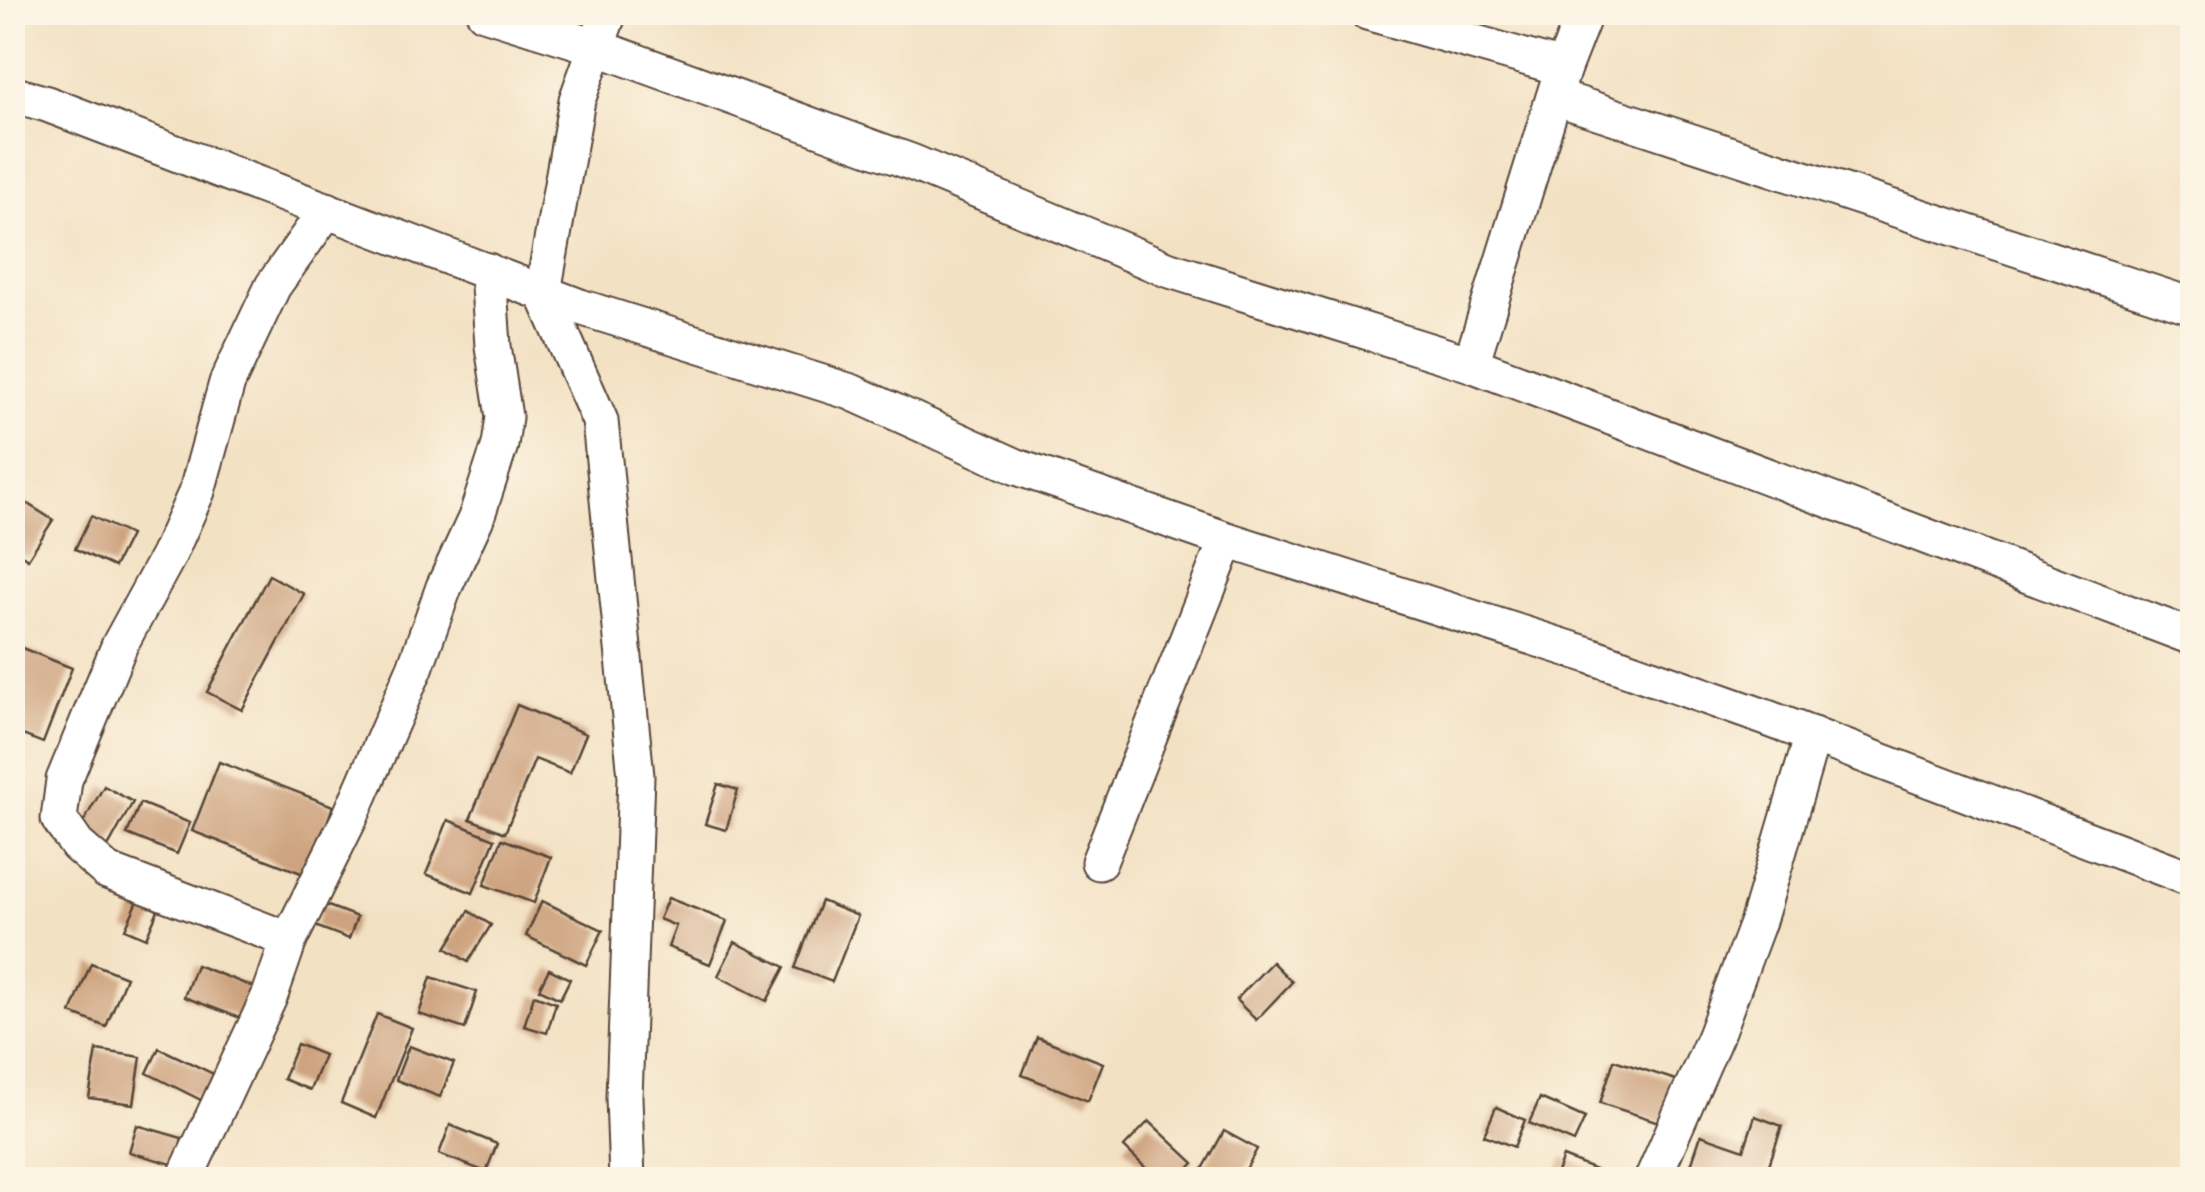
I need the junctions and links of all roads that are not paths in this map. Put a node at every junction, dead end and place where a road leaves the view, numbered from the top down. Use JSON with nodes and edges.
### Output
{"nodes":[{"id":1,"x":484,"y":12,"type":"edge"},
{"id":2,"x":610,"y":12,"type":"edge"},
{"id":3,"x":1367,"y":12,"type":"edge"},
{"id":4,"x":1585,"y":12,"type":"edge"},
{"id":5,"x":596,"y":47,"type":"junction"},
{"id":6,"x":1559,"y":82,"type":"junction"},
{"id":7,"x":12,"y":94,"type":"edge"},
{"id":8,"x":327,"y":210,"type":"junction"},
{"id":9,"x":488,"y":271,"type":"junction"},
{"id":10,"x":543,"y":292,"type":"junction"},
{"id":11,"x":2192,"y":306,"type":"edge"},
{"id":12,"x":1471,"y":364,"type":"junction"},
{"id":13,"x":1227,"y":540,"type":"junction"},
{"id":14,"x":2192,"y":637,"type":"edge"},
{"id":15,"x":1813,"y":735,"type":"junction"},
{"id":16,"x":1099,"y":862,"type":"dead end"},
{"id":17,"x":2192,"y":879,"type":"edge"},
{"id":18,"x":289,"y":940,"type":"junction"},
{"id":19,"x":184,"y":1180,"type":"edge"},
{"id":20,"x":627,"y":1180,"type":"edge"},
{"id":21,"x":1652,"y":1180,"type":"edge"}],
"edges":[{"from":1,"to":5,"type":"street"},
{"from":2,"to":5,"type":"street"},
{"from":3,"to":6,"type":"street"},
{"from":4,"to":6,"type":"street"},
{"from":5,"to":10,"type":"street"},
{"from":5,"to":12,"type":"street"},
{"from":6,"to":11,"type":"street"},
{"from":6,"to":12,"type":"street"},
{"from":7,"to":8,"type":"street"},
{"from":8,"to":9,"type":"street"},
{"from":8,"to":18,"type":"street"},
{"from":9,"to":10,"type":"street"},
{"from":9,"to":18,"type":"street"},
{"from":10,"to":13,"type":"street"},
{"from":10,"to":20,"type":"street"},
{"from":12,"to":14,"type":"street"},
{"from":13,"to":15,"type":"street"},
{"from":13,"to":16,"type":"street"},
{"from":15,"to":17,"type":"street"},
{"from":15,"to":21,"type":"street"},
{"from":18,"to":19,"type":"street"}]}
